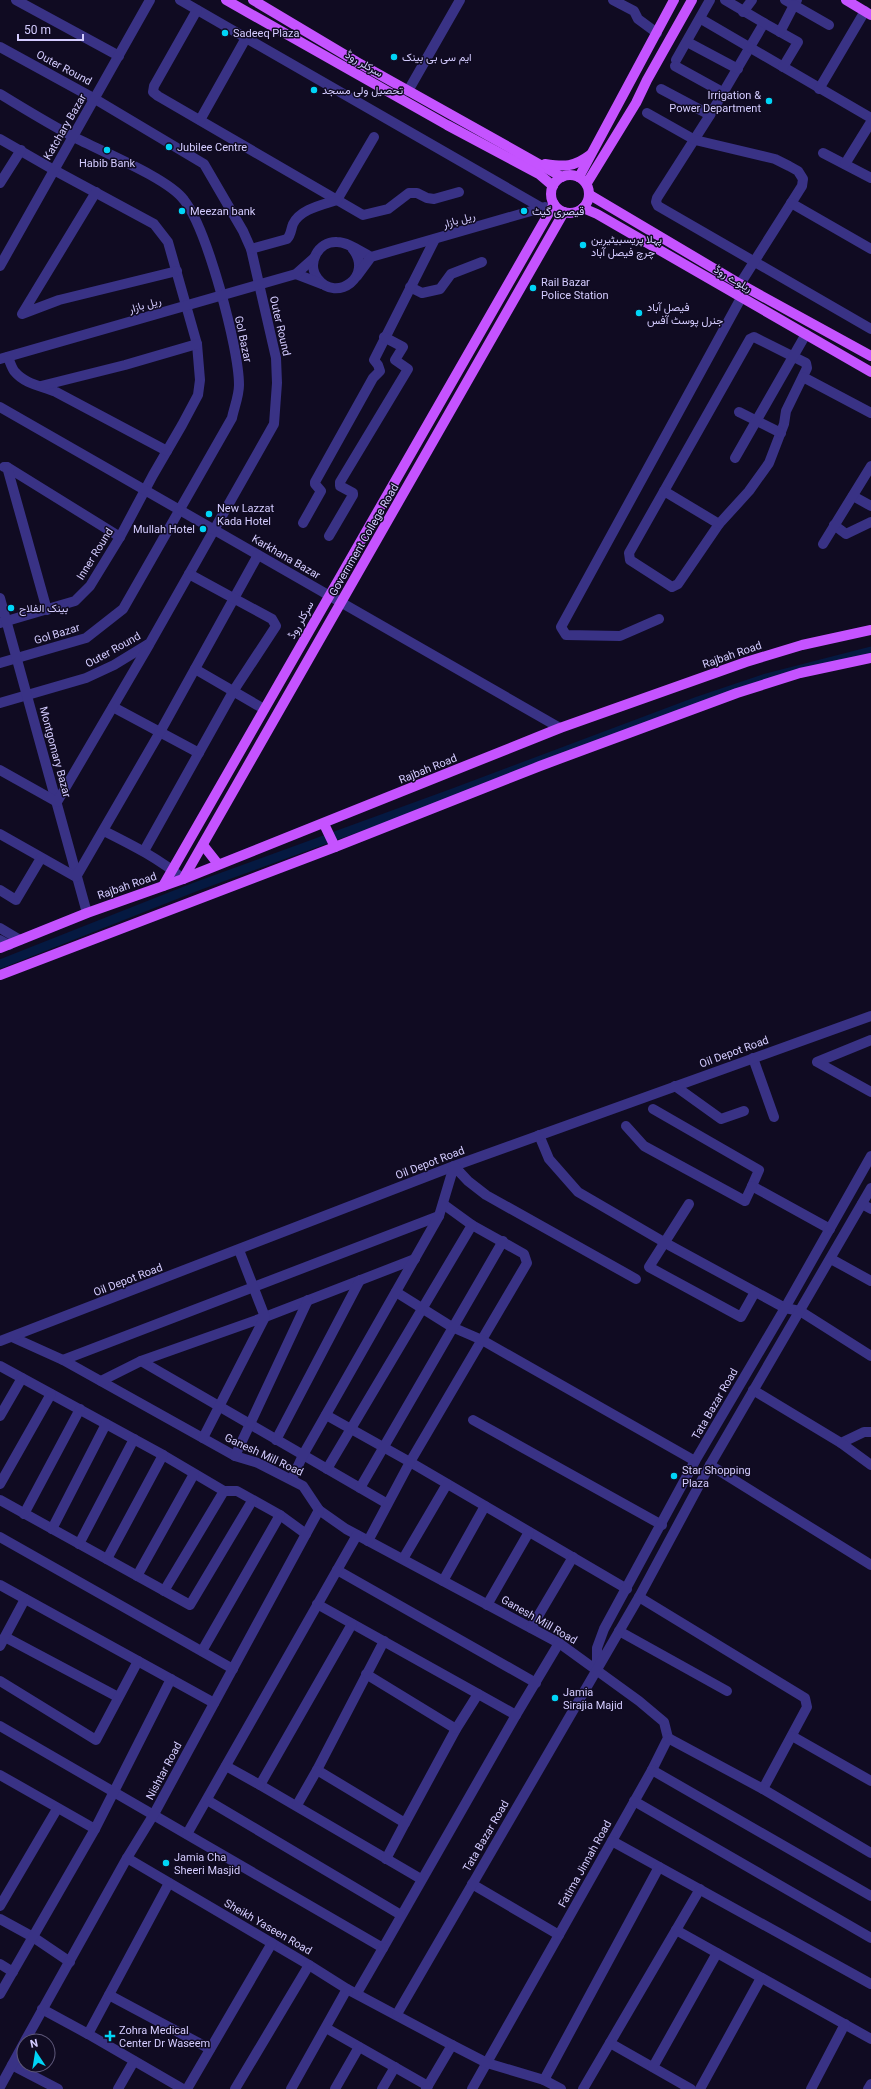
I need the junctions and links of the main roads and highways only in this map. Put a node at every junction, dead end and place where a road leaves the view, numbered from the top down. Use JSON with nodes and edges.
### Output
{"nodes":[{"id":1,"x":226,"y":0,"type":"edge"},
{"id":2,"x":253,"y":0,"type":"edge"},
{"id":3,"x":674,"y":0,"type":"edge"},
{"id":4,"x":692,"y":0,"type":"edge"},
{"id":5,"x":846,"y":0,"type":"edge"},
{"id":6,"x":868,"y":13,"type":"edge"},
{"id":7,"x":591,"y":155,"type":"junction"},
{"id":8,"x":541,"y":164,"type":"junction"},
{"id":9,"x":562,"y":177,"type":"junction"},
{"id":10,"x":583,"y":180,"type":"junction"},
{"id":11,"x":553,"y":186,"type":"junction"},
{"id":12,"x":590,"y":195,"type":"junction"},
{"id":13,"x":554,"y":204,"type":"junction"},
{"id":14,"x":583,"y":208,"type":"junction"},
{"id":15,"x":564,"y":212,"type":"junction"},
{"id":16,"x":871,"y":356,"type":"edge"},
{"id":17,"x":461,"y":367,"type":"junction"},
{"id":18,"x":871,"y":372,"type":"edge"},
{"id":19,"x":471,"y":375,"type":"junction"},
{"id":20,"x":871,"y":630,"type":"edge"},
{"id":21,"x":871,"y":658,"type":"edge"},
{"id":22,"x":325,"y":826,"type":"junction"},
{"id":23,"x":203,"y":845,"type":"junction"},
{"id":24,"x":334,"y":846,"type":"junction"},
{"id":25,"x":218,"y":864,"type":"junction"},
{"id":26,"x":183,"y":879,"type":"junction"},
{"id":27,"x":163,"y":886,"type":"junction"},
{"id":28,"x":3,"y":944,"type":"edge"},
{"id":29,"x":0,"y":975,"type":"edge"}],
"edges":[{"from":1,"to":11,"type":"main road","name":"سرکلر روڈ"},
{"from":2,"to":8,"type":"main road","name":"سرکلر روڈ"},
{"from":3,"to":7,"type":"main road"},
{"from":4,"to":10,"type":"main road"},
{"from":5,"to":6,"type":"main road"},
{"from":7,"to":8,"type":"main road"},
{"from":7,"to":10,"type":"main road"},
{"from":8,"to":9,"type":"main road","name":"سرکلر روڈ"},
{"from":9,"to":10,"type":"main road"},
{"from":9,"to":11,"type":"main road"},
{"from":10,"to":12,"type":"main road"},
{"from":11,"to":13,"type":"main road"},
{"from":12,"to":14,"type":"main road"},
{"from":12,"to":16,"type":"main road","name":"ریلوے روڈ"},
{"from":13,"to":15,"type":"main road"},
{"from":13,"to":17,"type":"main road"},
{"from":14,"to":15,"type":"main road"},
{"from":14,"to":18,"type":"main road","name":"ریلوے روڈ"},
{"from":15,"to":19,"type":"main road","name":"Government College Road"},
{"from":17,"to":19,"type":"main road"},
{"from":17,"to":27,"type":"main road","name":"سرکلر روڈ"},
{"from":19,"to":23,"type":"main road","name":"Government College Road"},
{"from":20,"to":22,"type":"main road","name":"Rajbah Road"},
{"from":21,"to":24,"type":"main road"},
{"from":22,"to":24,"type":"main road"},
{"from":22,"to":25,"type":"main road","name":"Rajbah Road"},
{"from":23,"to":25,"type":"main road"},
{"from":23,"to":26,"type":"main road","name":"Government College Road"},
{"from":24,"to":29,"type":"main road"},
{"from":25,"to":26,"type":"main road","name":"Rajbah Road"},
{"from":26,"to":27,"type":"main road","name":"Rajbah Road"},
{"from":27,"to":28,"type":"main road","name":"Rajbah Road"}]}
